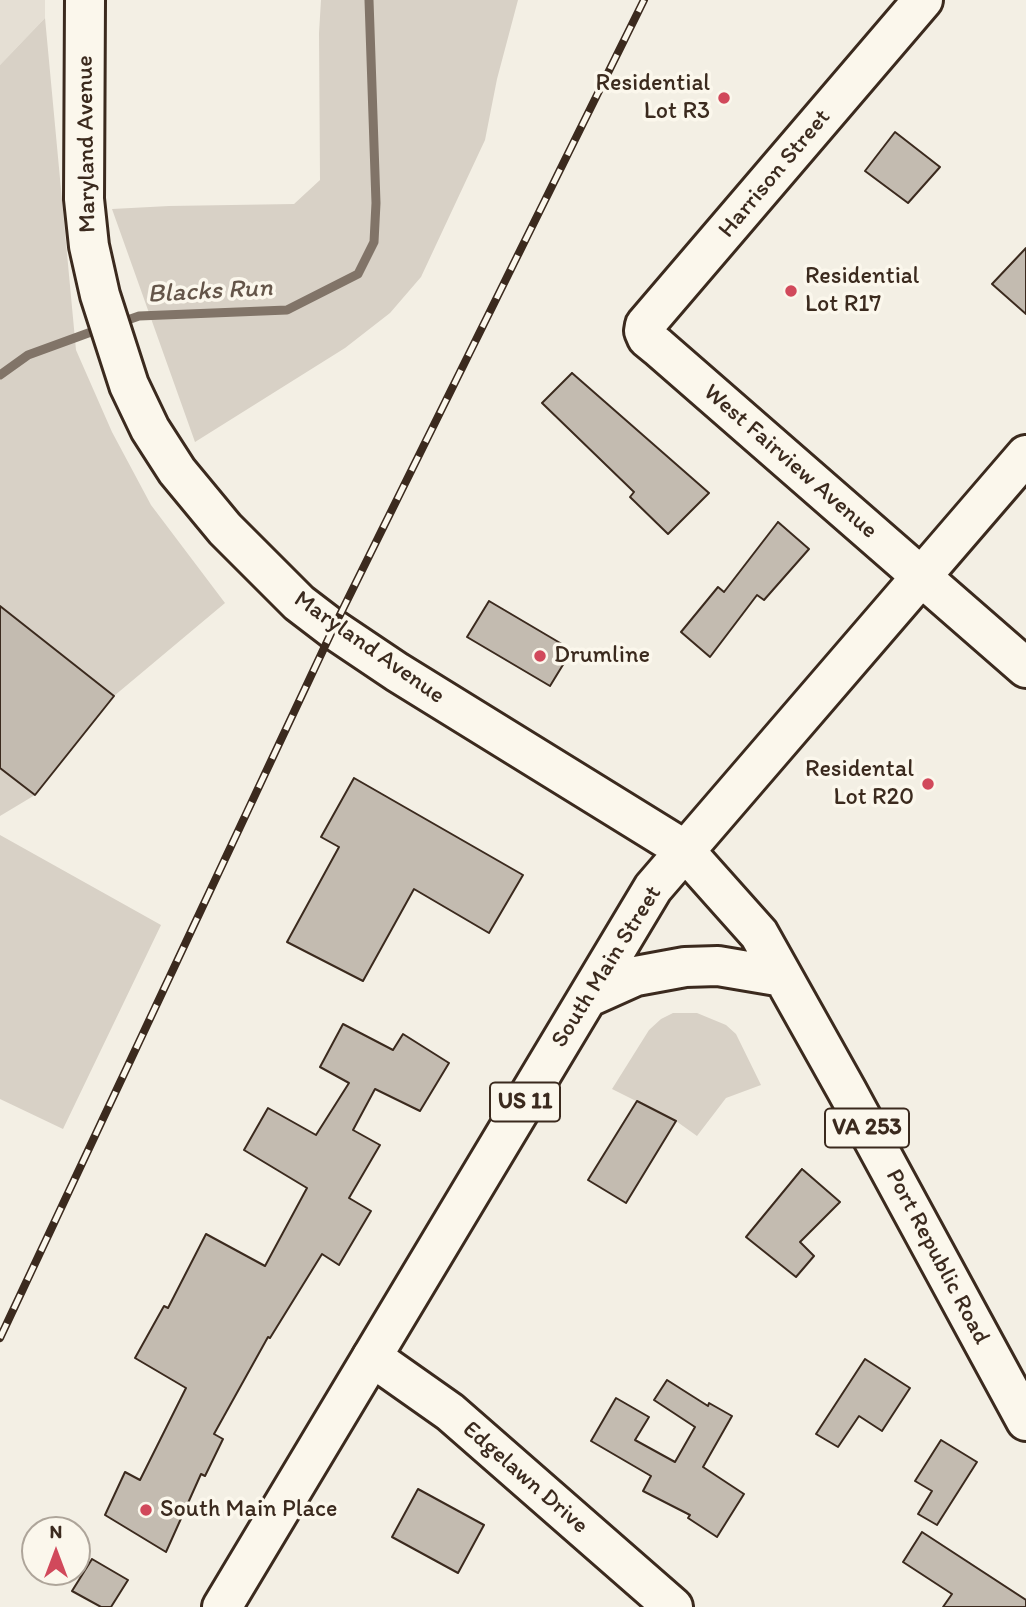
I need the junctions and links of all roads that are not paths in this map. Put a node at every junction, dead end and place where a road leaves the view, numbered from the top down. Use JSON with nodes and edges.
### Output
{"nodes":[{"id":1,"x":85,"y":0,"type":"edge"},
{"id":2,"x":923,"y":0,"type":"edge"},
{"id":3,"x":658,"y":348,"type":"joint"},
{"id":4,"x":1026,"y":455,"type":"edge"},
{"id":5,"x":921,"y":576,"type":"junction"},
{"id":6,"x":1026,"y":668,"type":"edge"},
{"id":7,"x":685,"y":851,"type":"junction"},
{"id":8,"x":783,"y":977,"type":"junction"},
{"id":9,"x":587,"y":998,"type":"junction"},
{"id":10,"x":372,"y":1357,"type":"junction"},
{"id":11,"x":1026,"y":1421,"type":"edge"},
{"id":12,"x":222,"y":1607,"type":"edge"},
{"id":13,"x":673,"y":1607,"type":"edge"}],
"edges":[{"from":1,"to":7,"type":"main road","name":"Maryland Avenue"},
{"from":2,"to":3,"type":"main road","name":"Harrison Street"},
{"from":3,"to":5,"type":"main road","name":"West Fairview Avenue"},
{"from":4,"to":5,"type":"main road","name":"South Main Street","number":"US 11"},
{"from":5,"to":6,"type":"main road","name":"West Fairview Avenue"},
{"from":5,"to":7,"type":"main road","name":"South Main Street","number":"US 11"},
{"from":7,"to":8,"type":"main road","name":"Port Republic Road","number":"VA 253"},
{"from":7,"to":9,"type":"main road","name":"South Main Street","number":"US 11"},
{"from":8,"to":9,"type":"main road"},
{"from":8,"to":11,"type":"main road","name":"Port Republic Road","number":"VA 253"},
{"from":9,"to":10,"type":"main road","name":"South Main Street","number":"US 11"},
{"from":10,"to":12,"type":"main road","name":"South Main Street","number":"US 11"},
{"from":10,"to":13,"type":"main road","name":"Edgelawn Drive"}]}
